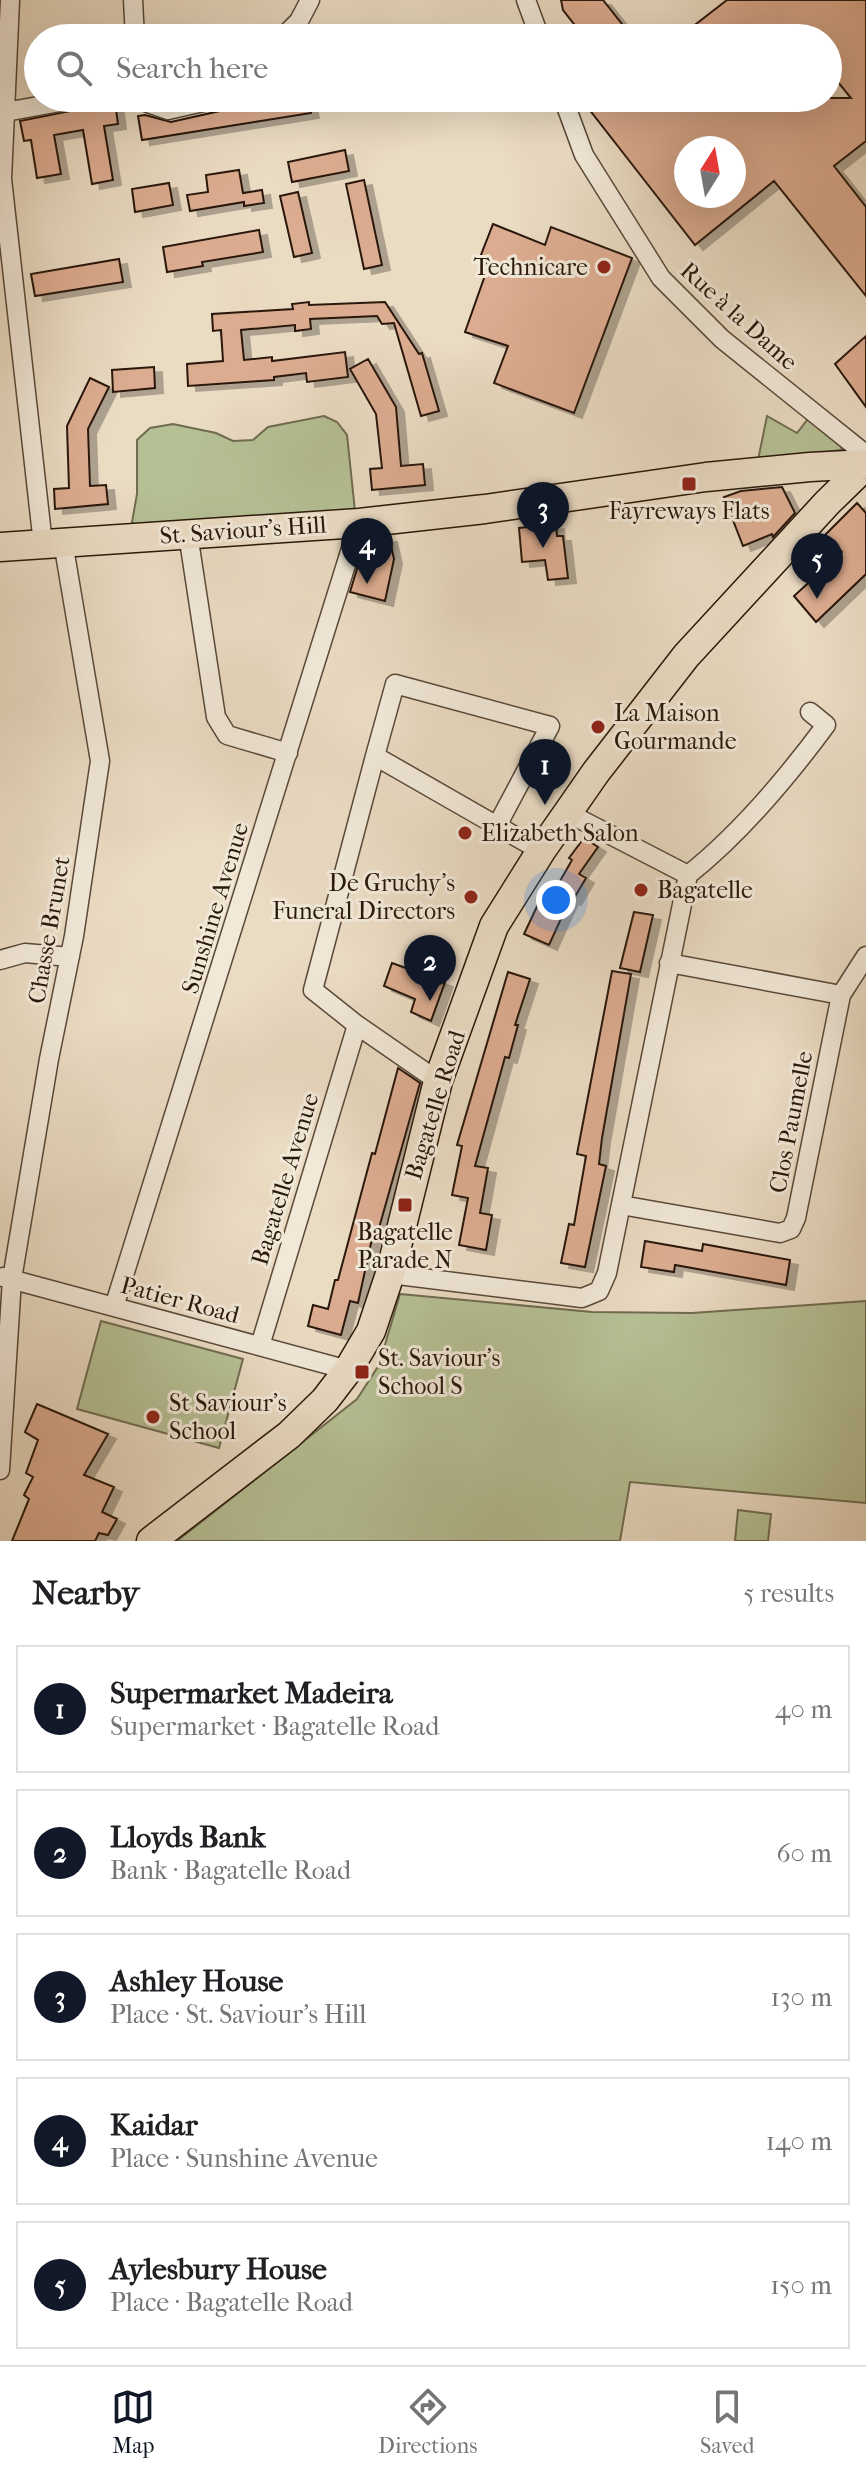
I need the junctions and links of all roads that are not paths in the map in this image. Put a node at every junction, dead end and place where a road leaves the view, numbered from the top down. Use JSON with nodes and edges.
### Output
{"nodes":[{"id":1,"x":10,"y":0,"type":"edge"},
{"id":2,"x":133,"y":0,"type":"edge"},
{"id":3,"x":310,"y":0,"type":"edge"},
{"id":4,"x":526,"y":0,"type":"edge"},
{"id":5,"x":134,"y":24,"type":"edge"},
{"id":6,"x":296,"y":24,"type":"edge"},
{"id":7,"x":535,"y":24,"type":"edge"},
{"id":8,"x":24,"y":109,"type":"edge"},
{"id":9,"x":5,"y":112,"type":"junction"},
{"id":10,"x":568,"y":112,"type":"edge"},
{"id":11,"x":866,"y":464,"type":"edge"},
{"id":12,"x":805,"y":467,"type":"junction"},
{"id":13,"x":828,"y":502,"type":"junction"},
{"id":14,"x":359,"y":523,"type":"junction"},
{"id":15,"x":188,"y":534,"type":"junction"},
{"id":16,"x":53,"y":543,"type":"junction"},
{"id":17,"x":0,"y":547,"type":"edge"},
{"id":18,"x":810,"y":712,"type":"dead end"},
{"id":19,"x":288,"y":753,"type":"junction"},
{"id":20,"x":375,"y":756,"type":"junction"},
{"id":21,"x":568,"y":813,"type":"junction"},
{"id":22,"x":498,"y":824,"type":"junction"},
{"id":23,"x":541,"y":851,"type":"junction"},
{"id":24,"x":688,"y":875,"type":"junction"},
{"id":25,"x":866,"y":956,"type":"edge"},
{"id":26,"x":70,"y":957,"type":"junction"},
{"id":27,"x":0,"y":960,"type":"edge"},
{"id":28,"x":669,"y":963,"type":"junction"},
{"id":29,"x":841,"y":995,"type":"junction"},
{"id":30,"x":357,"y":1025,"type":"junction"},
{"id":31,"x":438,"y":1081,"type":"junction"},
{"id":32,"x":621,"y":1205,"type":"junction"},
{"id":33,"x":390,"y":1274,"type":"junction"},
{"id":34,"x":6,"y":1278,"type":"edge"},
{"id":35,"x":114,"y":1307,"type":"junction"},
{"id":36,"x":260,"y":1346,"type":"junction"},
{"id":37,"x":348,"y":1370,"type":"junction"},
{"id":38,"x":0,"y":1470,"type":"edge"},
{"id":39,"x":151,"y":1541,"type":"edge"}],
"edges":[{"from":1,"to":9,"type":"street","name":"Chasse Brunet"},
{"from":2,"to":5,"type":"street"},
{"from":3,"to":6,"type":"street"},
{"from":4,"to":7,"type":"street"},
{"from":8,"to":9,"type":"street"},
{"from":9,"to":16,"type":"street","name":"Chasse Brunet"},
{"from":10,"to":11,"type":"street","name":"Rue à la Dame"},
{"from":11,"to":12,"type":"main road","name":"St. Saviour's Hill"},
{"from":11,"to":13,"type":"main road","name":"Bagatelle Road"},
{"from":12,"to":13,"type":"main road"},
{"from":12,"to":14,"type":"main road","name":"St. Saviour's Hill"},
{"from":13,"to":21,"type":"main road","name":"Bagatelle Road"},
{"from":14,"to":15,"type":"main road","name":"St. Saviour's Hill"},
{"from":14,"to":19,"type":"street","name":"Sunshine Avenue"},
{"from":15,"to":16,"type":"main road","name":"St. Saviour's Hill"},
{"from":15,"to":19,"type":"street"},
{"from":16,"to":17,"type":"main road","name":"St. Saviour's Hill"},
{"from":16,"to":26,"type":"street","name":"Chasse Brunet"},
{"from":18,"to":24,"type":"street"},
{"from":19,"to":35,"type":"street","name":"Sunshine Avenue"},
{"from":20,"to":22,"type":"street"},
{"from":20,"to":22,"type":"street"},
{"from":20,"to":30,"type":"street"},
{"from":21,"to":23,"type":"main road","name":"Bagatelle Road"},
{"from":21,"to":24,"type":"street"},
{"from":22,"to":23,"type":"street"},
{"from":23,"to":31,"type":"main road","name":"Bagatelle Road"},
{"from":24,"to":28,"type":"street"},
{"from":25,"to":29,"type":"street","name":"Clos Paumelle"},
{"from":26,"to":27,"type":"street"},
{"from":26,"to":34,"type":"street","name":"Chasse Brunet"},
{"from":28,"to":29,"type":"street"},
{"from":28,"to":32,"type":"street"},
{"from":29,"to":32,"type":"street","name":"Clos Paumelle"},
{"from":30,"to":31,"type":"street"},
{"from":30,"to":36,"type":"street","name":"Bagatelle Avenue"},
{"from":31,"to":33,"type":"main road","name":"Bagatelle Road"},
{"from":32,"to":33,"type":"street"},
{"from":33,"to":37,"type":"main road","name":"Bagatelle Road"},
{"from":34,"to":35,"type":"street","name":"Patier Road"},
{"from":34,"to":38,"type":"street","name":"Chasse Brunet"},
{"from":35,"to":36,"type":"street","name":"Patier Road"},
{"from":36,"to":37,"type":"street","name":"Patier Road"},
{"from":37,"to":39,"type":"main road","name":"Bagatelle Road"}]}
